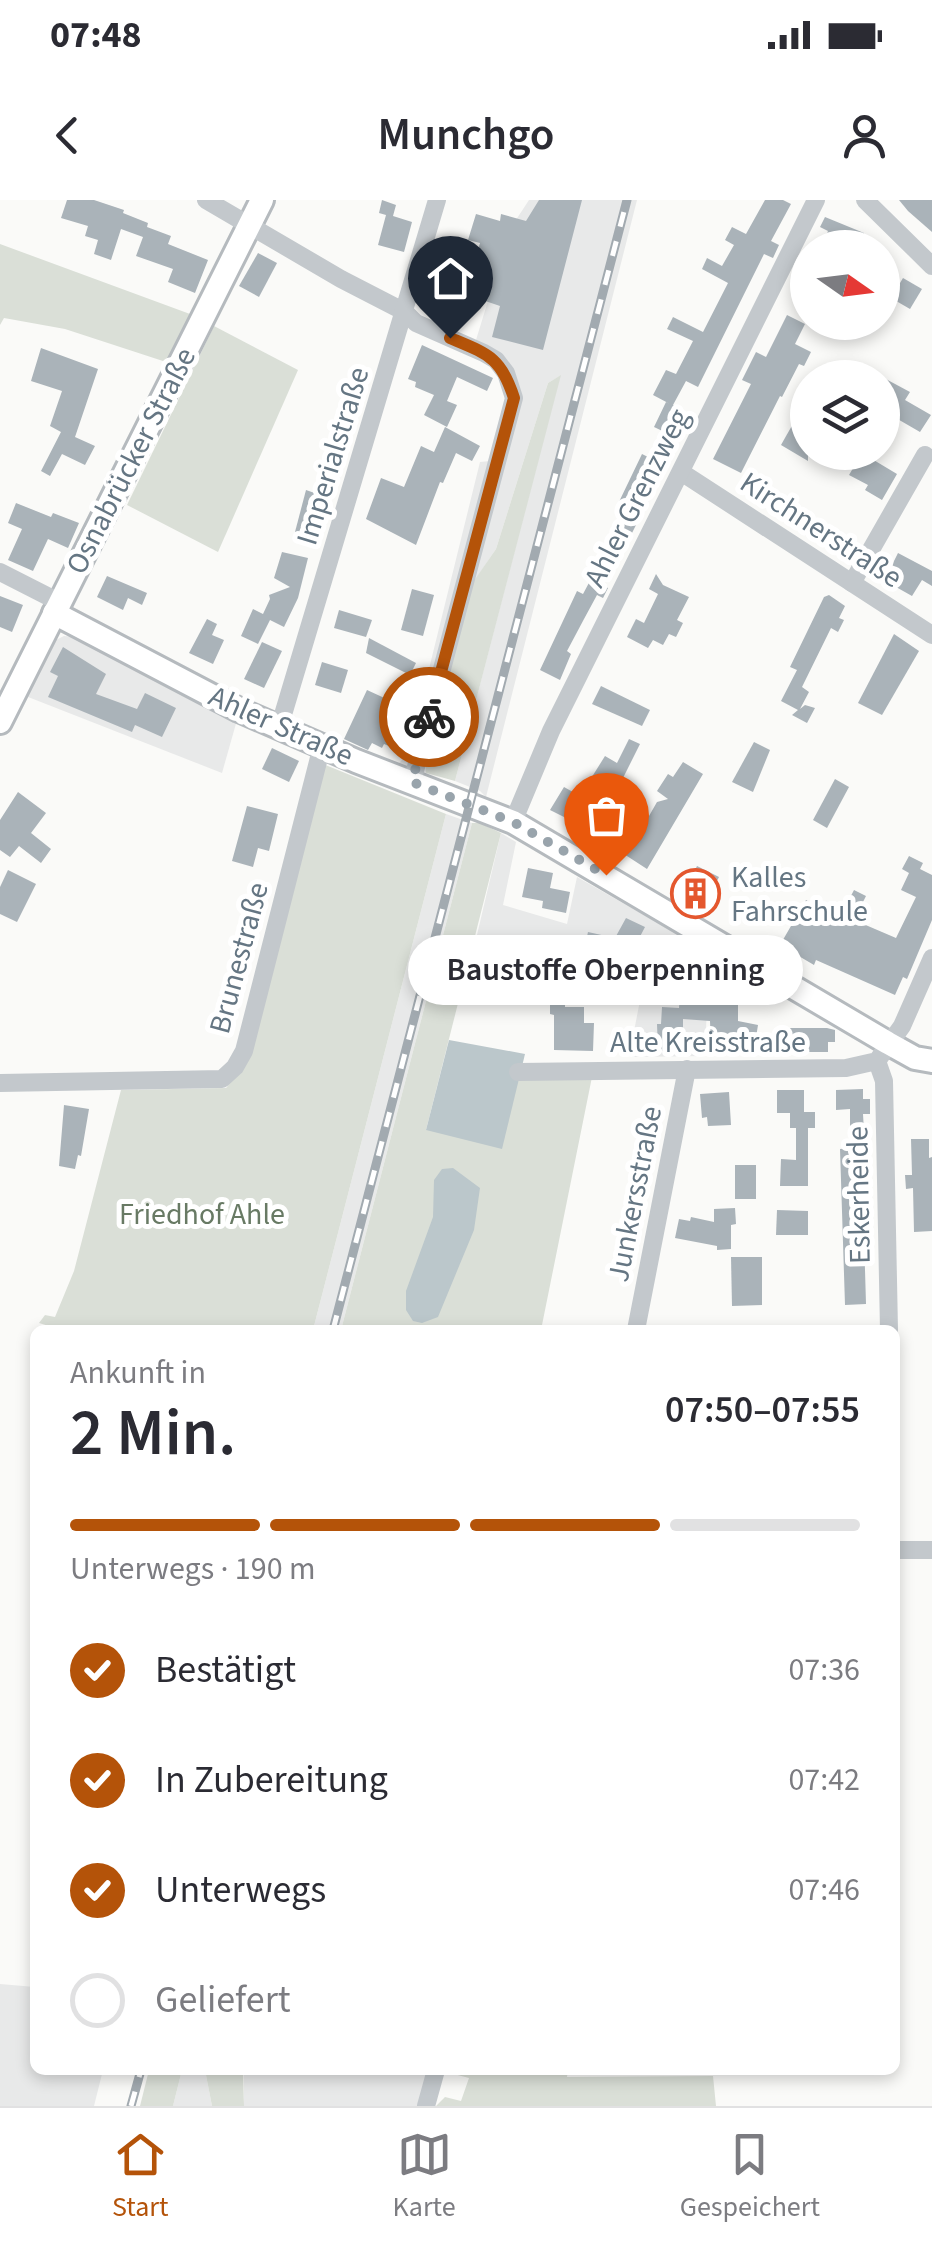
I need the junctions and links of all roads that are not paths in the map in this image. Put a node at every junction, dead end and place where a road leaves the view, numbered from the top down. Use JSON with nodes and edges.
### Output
{"nodes":[{"id":1,"x":206,"y":200,"type":"edge"},
{"id":2,"x":262,"y":200,"type":"edge"},
{"id":3,"x":437,"y":200,"type":"edge"},
{"id":4,"x":816,"y":200,"type":"edge"},
{"id":5,"x":865,"y":200,"type":"edge"},
{"id":6,"x":249,"y":226,"type":"junction"},
{"id":7,"x":932,"y":266,"type":"edge"},
{"id":8,"x":405,"y":312,"type":"junction"},
{"id":9,"x":925,"y":455,"type":"dead end"},
{"id":10,"x":681,"y":472,"type":"junction"},
{"id":11,"x":0,"y":572,"type":"edge"},
{"id":12,"x":852,"y":583,"type":"junction"},
{"id":13,"x":56,"y":608,"type":"junction"},
{"id":14,"x":932,"y":635,"type":"edge"},
{"id":15,"x":0,"y":722,"type":"edge"},
{"id":16,"x":279,"y":728,"type":"junction"},
{"id":17,"x":322,"y":746,"type":"junction"},
{"id":18,"x":412,"y":782,"type":"junction"},
{"id":19,"x":513,"y":822,"type":"junction"},
{"id":20,"x":932,"y":958,"type":"edge"},
{"id":21,"x":882,"y":1052,"type":"junction"},
{"id":22,"x":932,"y":1061,"type":"edge"},
{"id":23,"x":687,"y":1068,"type":"junction"},
{"id":24,"x":518,"y":1072,"type":"dead end"},
{"id":25,"x":0,"y":1084,"type":"edge"},
{"id":26,"x":637,"y":1325,"type":"edge"},
{"id":27,"x":889,"y":1325,"type":"edge"},
{"id":28,"x":900,"y":1550,"type":"edge"},
{"id":29,"x":932,"y":1550,"type":"edge"},
{"id":30,"x":435,"y":2075,"type":"edge"},
{"id":31,"x":426,"y":2106,"type":"edge"}],
"edges":[{"from":1,"to":6,"type":"street"},
{"from":2,"to":6,"type":"main road","name":"Osnabrücker Straße"},
{"from":3,"to":8,"type":"street","name":"Imperialstraße"},
{"from":4,"to":10,"type":"street","name":"Ahler Grenzweg"},
{"from":5,"to":7,"type":"street"},
{"from":6,"to":8,"type":"street"},
{"from":6,"to":13,"type":"main road","name":"Osnabrücker Straße"},
{"from":8,"to":16,"type":"street","name":"Imperialstraße"},
{"from":8,"to":18,"type":"street"},
{"from":9,"to":12,"type":"street"},
{"from":10,"to":12,"type":"street","name":"Kirchnerstraße"},
{"from":10,"to":19,"type":"street","name":"Ahler Grenzweg"},
{"from":11,"to":13,"type":"street"},
{"from":12,"to":14,"type":"street","name":"Kirchnerstraße"},
{"from":13,"to":15,"type":"main road","name":"Osnabrücker Straße"},
{"from":13,"to":16,"type":"main road","name":"Ahler Straße"},
{"from":16,"to":17,"type":"main road","name":"Ahler Straße"},
{"from":17,"to":18,"type":"main road","name":"Ahler Straße"},
{"from":17,"to":25,"type":"street","name":"Brunestraße"},
{"from":18,"to":19,"type":"main road","name":"Ahler Straße"},
{"from":19,"to":21,"type":"main road","name":"Ahler Straße"},
{"from":20,"to":21,"type":"street"},
{"from":21,"to":22,"type":"main road","name":"Ahler Straße"},
{"from":21,"to":23,"type":"street","name":"Alte Kreisstraße"},
{"from":21,"to":27,"type":"street","name":"Eskerheide"},
{"from":23,"to":24,"type":"street","name":"Alte Kreisstraße"},
{"from":23,"to":26,"type":"street","name":"Junkersstraße"},
{"from":28,"to":29,"type":"street"},
{"from":30,"to":31,"type":"street"}]}
